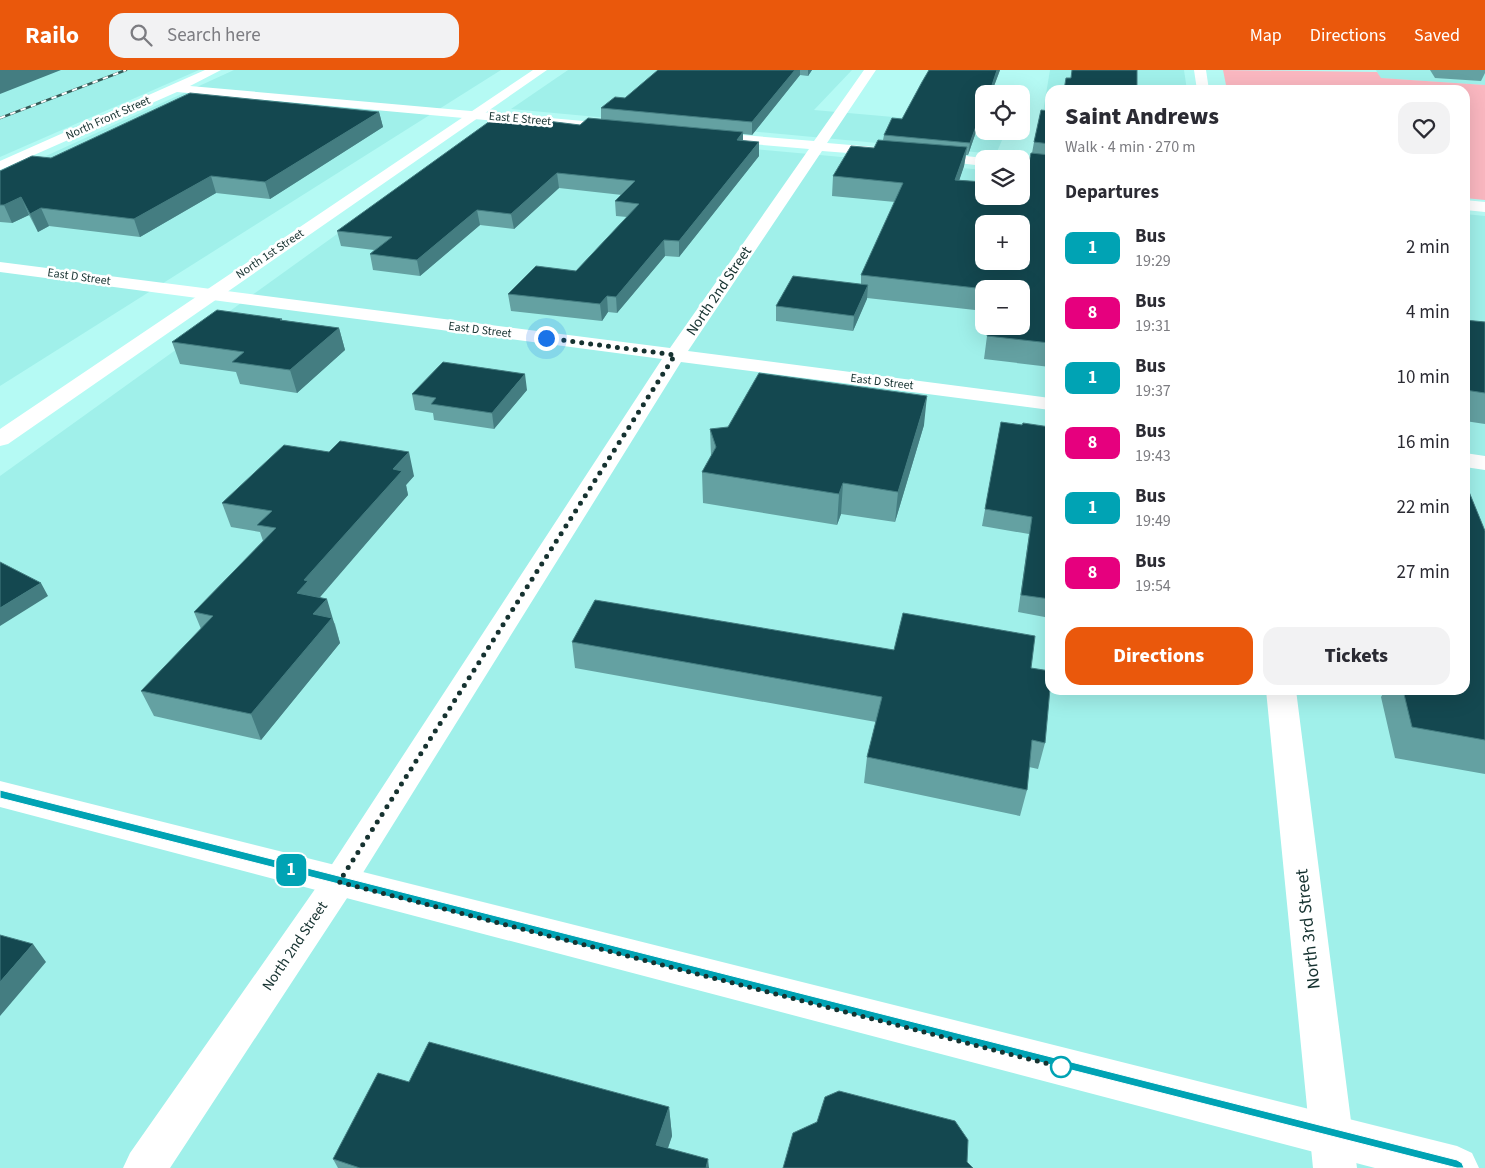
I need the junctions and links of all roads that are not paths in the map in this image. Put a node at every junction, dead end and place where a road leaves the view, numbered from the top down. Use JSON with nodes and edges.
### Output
{"nodes":[{"id":1,"x":215,"y":70,"type":"edge"},
{"id":2,"x":541,"y":70,"type":"edge"},
{"id":3,"x":870,"y":70,"type":"edge"},
{"id":4,"x":1200,"y":70,"type":"edge"},
{"id":5,"x":1202,"y":85,"type":"edge"},
{"id":6,"x":176,"y":88,"type":"junction"},
{"id":7,"x":475,"y":115,"type":"junction"},
{"id":8,"x":633,"y":129,"type":"edge"},
{"id":9,"x":692,"y":134,"type":"edge"},
{"id":10,"x":819,"y":146,"type":"junction"},
{"id":11,"x":896,"y":153,"type":"edge"},
{"id":12,"x":915,"y":155,"type":"edge"},
{"id":13,"x":975,"y":161,"type":"edge"},
{"id":14,"x":0,"y":166,"type":"edge"},
{"id":15,"x":1030,"y":166,"type":"edge"},
{"id":16,"x":1045,"y":167,"type":"edge"},
{"id":17,"x":1470,"y":206,"type":"edge"},
{"id":18,"x":1485,"y":207,"type":"edge"},
{"id":19,"x":0,"y":266,"type":"edge"},
{"id":20,"x":211,"y":294,"type":"junction"},
{"id":21,"x":675,"y":355,"type":"junction"},
{"id":22,"x":1045,"y":403,"type":"edge"},
{"id":23,"x":0,"y":440,"type":"edge"},
{"id":24,"x":1470,"y":461,"type":"edge"},
{"id":25,"x":1485,"y":463,"type":"edge"},
{"id":26,"x":1282,"y":695,"type":"edge"},
{"id":27,"x":0,"y":794,"type":"edge"},
{"id":28,"x":339,"y":882,"type":"junction"},
{"id":29,"x":1333,"y":1152,"type":"edge"},
{"id":30,"x":145,"y":1168,"type":"edge"},
{"id":31,"x":1457,"y":1168,"type":"edge"}],
"edges":[{"from":1,"to":6,"type":"street","name":"North Front Street"},
{"from":2,"to":7,"type":"street","name":"North 1st Street"},
{"from":3,"to":10,"type":"street","name":"North 2nd Street"},
{"from":4,"to":5,"type":"street"},
{"from":6,"to":7,"type":"street","name":"East E Street"},
{"from":6,"to":14,"type":"street","name":"North Front Street"},
{"from":7,"to":8,"type":"street","name":"East E Street"},
{"from":7,"to":20,"type":"street","name":"North 1st Street"},
{"from":9,"to":10,"type":"street"},
{"from":10,"to":11,"type":"street"},
{"from":10,"to":21,"type":"street","name":"North 2nd Street"},
{"from":12,"to":13,"type":"street"},
{"from":15,"to":16,"type":"street"},
{"from":17,"to":18,"type":"street"},
{"from":19,"to":20,"type":"street","name":"East D Street"},
{"from":20,"to":21,"type":"street","name":"East D Street"},
{"from":20,"to":23,"type":"street","name":"North 1st Street"},
{"from":21,"to":22,"type":"street","name":"East D Street"},
{"from":21,"to":28,"type":"street","name":"North 2nd Street"},
{"from":24,"to":25,"type":"street"},
{"from":26,"to":29,"type":"street","name":"North 3rd Street"},
{"from":27,"to":28,"type":"street"},
{"from":28,"to":29,"type":"street"},
{"from":28,"to":30,"type":"street","name":"North 2nd Street"},
{"from":29,"to":31,"type":"street"}]}
